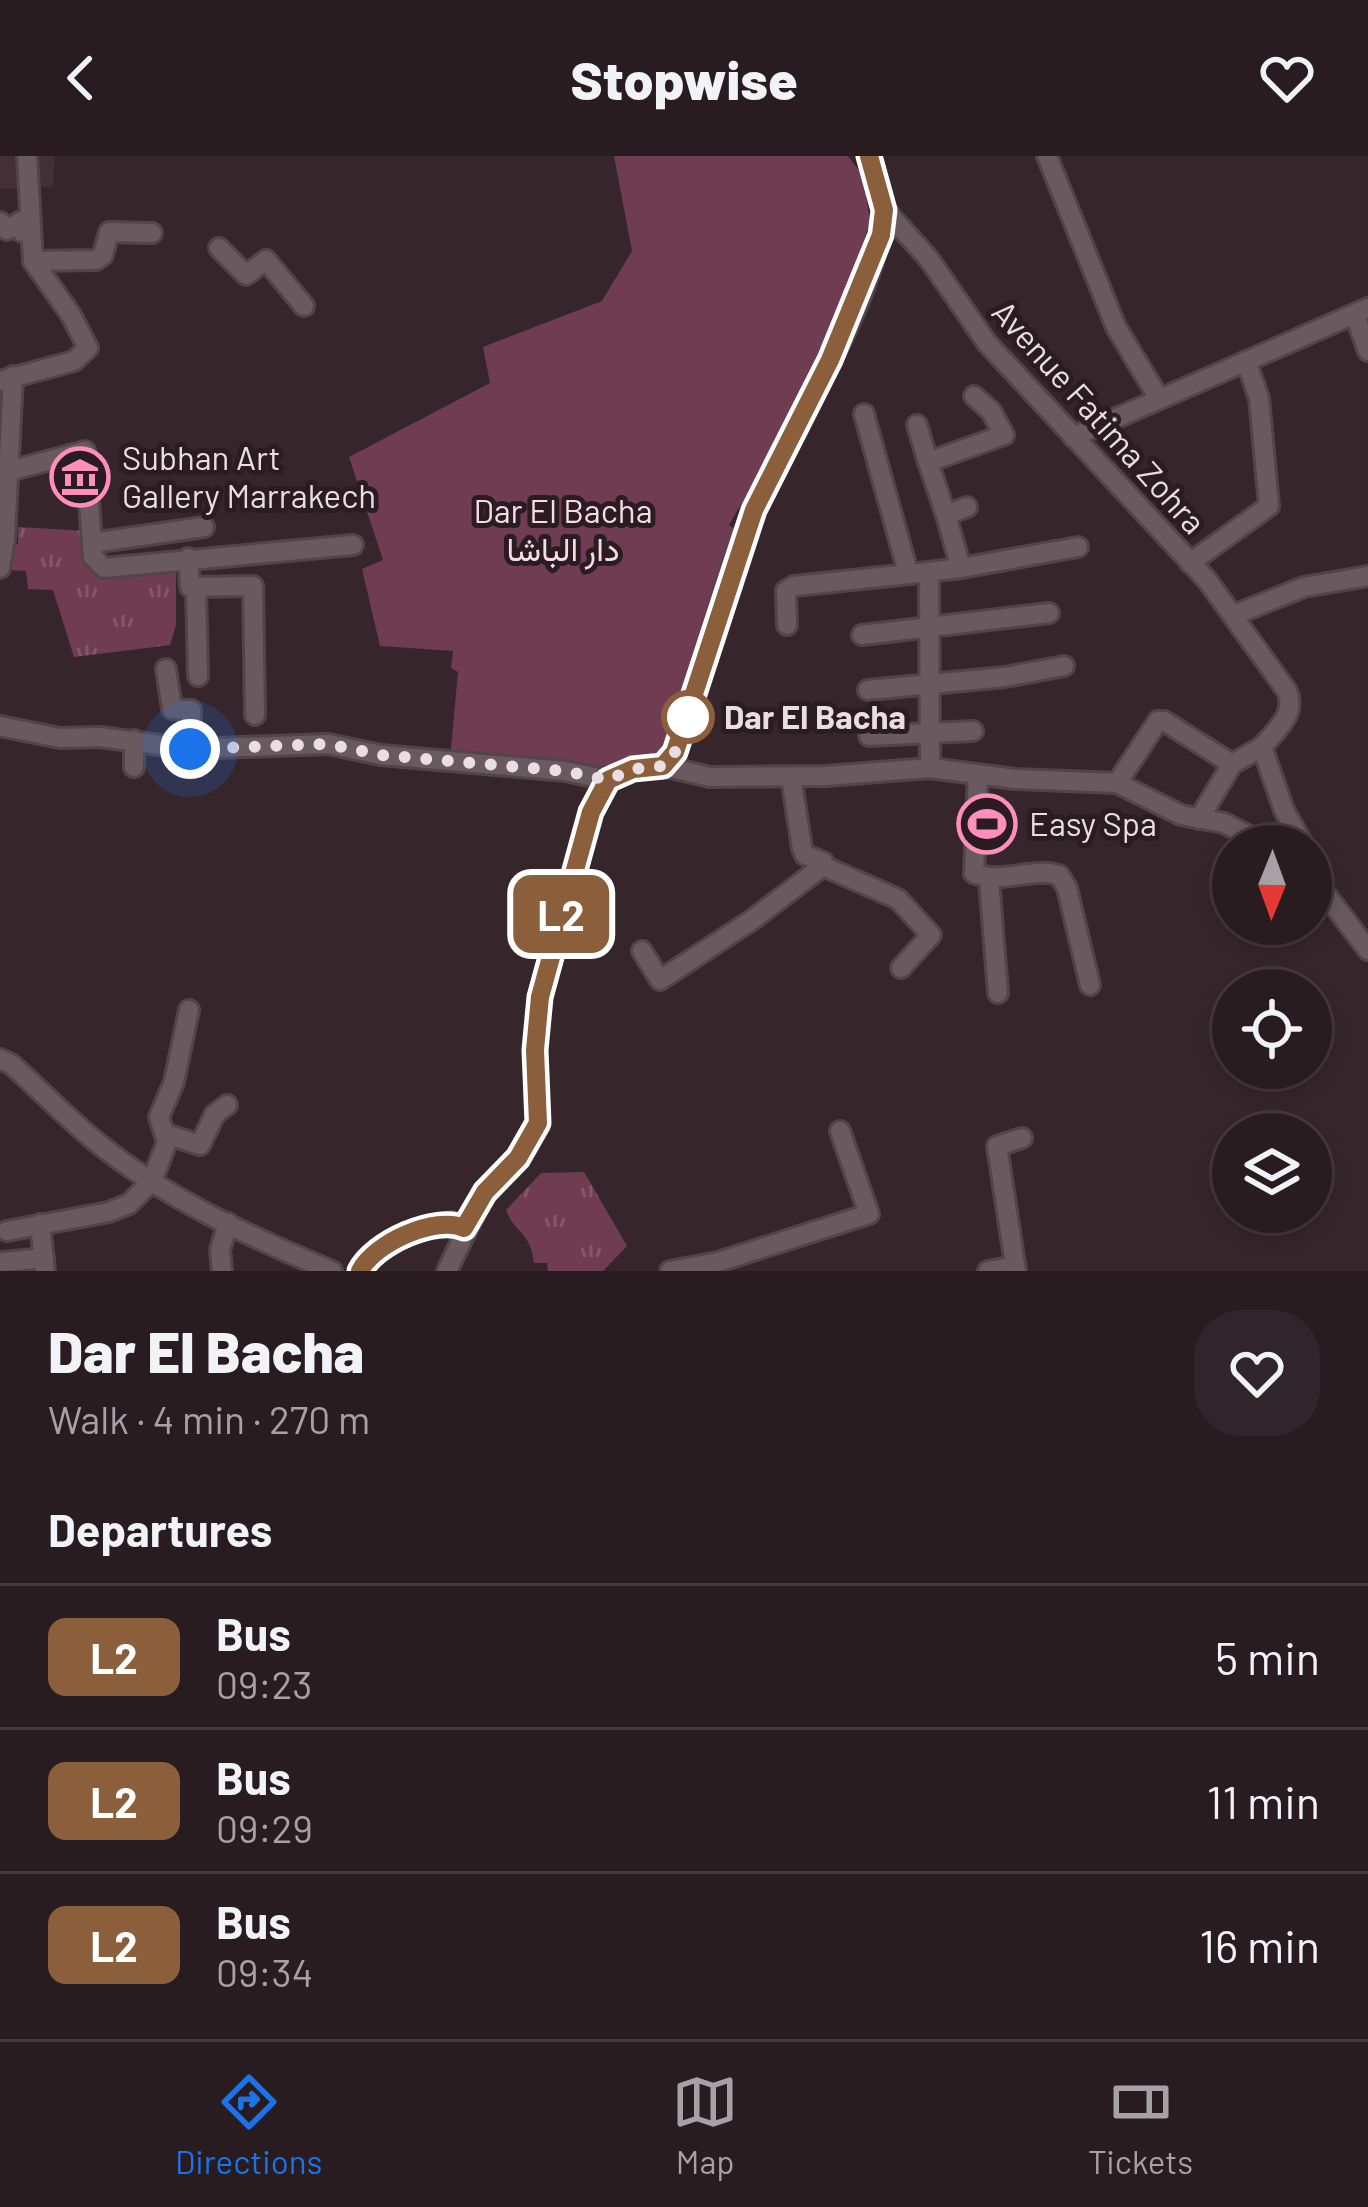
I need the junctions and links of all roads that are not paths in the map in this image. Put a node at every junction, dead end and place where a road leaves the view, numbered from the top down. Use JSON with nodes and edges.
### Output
{"nodes":[{"id":1,"x":27,"y":156,"type":"edge"},
{"id":2,"x":869,"y":156,"type":"edge"},
{"id":3,"x":1047,"y":156,"type":"edge"},
{"id":4,"x":884,"y":210,"type":"junction"},
{"id":5,"x":0,"y":221,"type":"edge"},
{"id":6,"x":31,"y":230,"type":"junction"},
{"id":7,"x":152,"y":233,"type":"dead end"},
{"id":8,"x":219,"y":248,"type":"dead end"},
{"id":9,"x":32,"y":261,"type":"junction"},
{"id":10,"x":304,"y":306,"type":"dead end"},
{"id":11,"x":1362,"y":312,"type":"edge"},
{"id":12,"x":1368,"y":351,"type":"edge"},
{"id":13,"x":1246,"y":362,"type":"junction"},
{"id":14,"x":4,"y":378,"type":"edge"},
{"id":15,"x":974,"y":396,"type":"dead end"},
{"id":16,"x":1158,"y":397,"type":"junction"},
{"id":17,"x":864,"y":414,"type":"dead end"},
{"id":18,"x":917,"y":425,"type":"dead end"},
{"id":19,"x":1073,"y":436,"type":"junction"},
{"id":20,"x":928,"y":462,"type":"junction"},
{"id":21,"x":9,"y":471,"type":"junction"},
{"id":22,"x":967,"y":507,"type":"dead end"},
{"id":23,"x":946,"y":515,"type":"junction"},
{"id":24,"x":204,"y":527,"type":"dead end"},
{"id":25,"x":92,"y":543,"type":"junction"},
{"id":26,"x":352,"y":544,"type":"dead end"},
{"id":27,"x":1078,"y":548,"type":"dead end"},
{"id":28,"x":188,"y":558,"type":"junction"},
{"id":29,"x":1190,"y":563,"type":"junction"},
{"id":30,"x":0,"y":568,"type":"edge"},
{"id":31,"x":962,"y":568,"type":"junction"},
{"id":32,"x":908,"y":572,"type":"junction"},
{"id":33,"x":929,"y":572,"type":"junction"},
{"id":34,"x":1368,"y":576,"type":"edge"},
{"id":35,"x":196,"y":587,"type":"junction"},
{"id":36,"x":1049,"y":613,"type":"dead end"},
{"id":37,"x":1234,"y":615,"type":"junction"},
{"id":38,"x":787,"y":625,"type":"dead end"},
{"id":39,"x":930,"y":627,"type":"junction"},
{"id":40,"x":862,"y":635,"type":"dead end"},
{"id":41,"x":1064,"y":666,"type":"dead end"},
{"id":42,"x":166,"y":669,"type":"dead end"},
{"id":43,"x":198,"y":676,"type":"dead end"},
{"id":44,"x":932,"y":681,"type":"junction"},
{"id":45,"x":868,"y":690,"type":"dead end"},
{"id":46,"x":255,"y":715,"type":"dead end"},
{"id":47,"x":0,"y":726,"type":"edge"},
{"id":48,"x":973,"y":731,"type":"dead end"},
{"id":49,"x":930,"y":733,"type":"junction"},
{"id":50,"x":869,"y":736,"type":"dead end"},
{"id":51,"x":134,"y":740,"type":"junction"},
{"id":52,"x":1262,"y":747,"type":"junction"},
{"id":53,"x":190,"y":749,"type":"junction"},
{"id":54,"x":1232,"y":764,"type":"junction"},
{"id":55,"x":663,"y":766,"type":"junction"},
{"id":56,"x":134,"y":767,"type":"dead end"},
{"id":57,"x":930,"y":768,"type":"junction"},
{"id":58,"x":978,"y":774,"type":"junction"},
{"id":59,"x":790,"y":777,"type":"junction"},
{"id":60,"x":608,"y":780,"type":"junction"},
{"id":61,"x":1117,"y":783,"type":"junction"},
{"id":62,"x":1199,"y":819,"type":"junction"},
{"id":63,"x":1228,"y":825,"type":"edge"},
{"id":64,"x":1293,"y":825,"type":"edge"},
{"id":65,"x":823,"y":866,"type":"junction"},
{"id":66,"x":989,"y":879,"type":"junction"},
{"id":67,"x":1332,"y":904,"type":"edge"},
{"id":68,"x":1368,"y":950,"type":"edge"},
{"id":69,"x":642,"y":951,"type":"dead end"},
{"id":70,"x":902,"y":968,"type":"dead end"},
{"id":71,"x":1090,"y":985,"type":"dead end"},
{"id":72,"x":998,"y":993,"type":"dead end"},
{"id":73,"x":189,"y":1010,"type":"dead end"},
{"id":74,"x":0,"y":1059,"type":"edge"},
{"id":75,"x":227,"y":1105,"type":"dead end"},
{"id":76,"x":840,"y":1131,"type":"dead end"},
{"id":77,"x":166,"y":1134,"type":"junction"},
{"id":78,"x":1022,"y":1138,"type":"dead end"},
{"id":79,"x":152,"y":1181,"type":"junction"},
{"id":80,"x":228,"y":1223,"type":"junction"},
{"id":81,"x":40,"y":1224,"type":"junction"},
{"id":82,"x":464,"y":1228,"type":"junction"},
{"id":83,"x":7,"y":1231,"type":"dead end"},
{"id":84,"x":4,"y":1262,"type":"dead end"},
{"id":85,"x":290,"y":1262,"type":"edge"},
{"id":86,"x":44,"y":1265,"type":"edge"},
{"id":87,"x":1015,"y":1269,"type":"edge"},
{"id":88,"x":221,"y":1271,"type":"edge"},
{"id":89,"x":332,"y":1271,"type":"edge"},
{"id":90,"x":360,"y":1271,"type":"edge"},
{"id":91,"x":447,"y":1271,"type":"edge"},
{"id":92,"x":670,"y":1271,"type":"edge"},
{"id":93,"x":988,"y":1271,"type":"edge"}],
"edges":[{"from":1,"to":6,"type":"street"},
{"from":2,"to":4,"type":"street","name":"Avenue Fatima Zohra"},
{"from":3,"to":16,"type":"street"},
{"from":4,"to":19,"type":"street","name":"Avenue Fatima Zohra"},
{"from":4,"to":55,"type":"street"},
{"from":5,"to":6,"type":"street"},
{"from":6,"to":9,"type":"street"},
{"from":7,"to":9,"type":"street"},
{"from":8,"to":10,"type":"street"},
{"from":9,"to":14,"type":"street"},
{"from":11,"to":12,"type":"street"},
{"from":11,"to":13,"type":"street"},
{"from":13,"to":16,"type":"street"},
{"from":13,"to":29,"type":"street"},
{"from":14,"to":21,"type":"street"},
{"from":15,"to":20,"type":"street"},
{"from":16,"to":19,"type":"street"},
{"from":17,"to":32,"type":"street"},
{"from":18,"to":20,"type":"street"},
{"from":19,"to":29,"type":"street","name":"Avenue Fatima Zohra"},
{"from":20,"to":23,"type":"street"},
{"from":21,"to":25,"type":"street"},
{"from":21,"to":30,"type":"street"},
{"from":22,"to":23,"type":"street"},
{"from":23,"to":31,"type":"street"},
{"from":24,"to":25,"type":"street"},
{"from":25,"to":28,"type":"street"},
{"from":26,"to":28,"type":"street"},
{"from":27,"to":31,"type":"street"},
{"from":28,"to":35,"type":"street"},
{"from":29,"to":37,"type":"street","name":"Avenue Fatima Zohra"},
{"from":31,"to":33,"type":"street"},
{"from":32,"to":33,"type":"street"},
{"from":32,"to":38,"type":"street"},
{"from":33,"to":39,"type":"street"},
{"from":34,"to":37,"type":"street"},
{"from":35,"to":43,"type":"street"},
{"from":35,"to":46,"type":"street"},
{"from":36,"to":39,"type":"street"},
{"from":37,"to":52,"type":"street","name":"Avenue Fatima Zohra"},
{"from":39,"to":40,"type":"street"},
{"from":39,"to":44,"type":"street"},
{"from":41,"to":44,"type":"street"},
{"from":42,"to":53,"type":"street"},
{"from":44,"to":45,"type":"street"},
{"from":44,"to":49,"type":"street"},
{"from":47,"to":51,"type":"street"},
{"from":48,"to":49,"type":"street"},
{"from":49,"to":50,"type":"street"},
{"from":49,"to":57,"type":"street"},
{"from":51,"to":53,"type":"street"},
{"from":51,"to":56,"type":"street"},
{"from":52,"to":54,"type":"street"},
{"from":52,"to":64,"type":"street"},
{"from":53,"to":60,"type":"street"},
{"from":54,"to":61,"type":"street"},
{"from":54,"to":62,"type":"street"},
{"from":55,"to":59,"type":"street"},
{"from":55,"to":60,"type":"street"},
{"from":57,"to":58,"type":"street"},
{"from":57,"to":59,"type":"street"},
{"from":58,"to":61,"type":"street"},
{"from":58,"to":66,"type":"street"},
{"from":59,"to":65,"type":"street"},
{"from":60,"to":82,"type":"street"},
{"from":61,"to":62,"type":"street"},
{"from":62,"to":63,"type":"street"},
{"from":65,"to":69,"type":"street"},
{"from":65,"to":70,"type":"street"},
{"from":66,"to":71,"type":"street"},
{"from":66,"to":72,"type":"street"},
{"from":67,"to":68,"type":"street"},
{"from":73,"to":77,"type":"street"},
{"from":74,"to":79,"type":"street"},
{"from":75,"to":77,"type":"street"},
{"from":76,"to":92,"type":"street"},
{"from":77,"to":79,"type":"street"},
{"from":78,"to":87,"type":"street"},
{"from":79,"to":80,"type":"street"},
{"from":79,"to":81,"type":"street"},
{"from":80,"to":85,"type":"street"},
{"from":80,"to":88,"type":"street"},
{"from":81,"to":83,"type":"street"},
{"from":81,"to":86,"type":"street"},
{"from":82,"to":90,"type":"street"},
{"from":82,"to":91,"type":"street"},
{"from":84,"to":86,"type":"street"},
{"from":85,"to":89,"type":"street"},
{"from":87,"to":93,"type":"street"}]}
